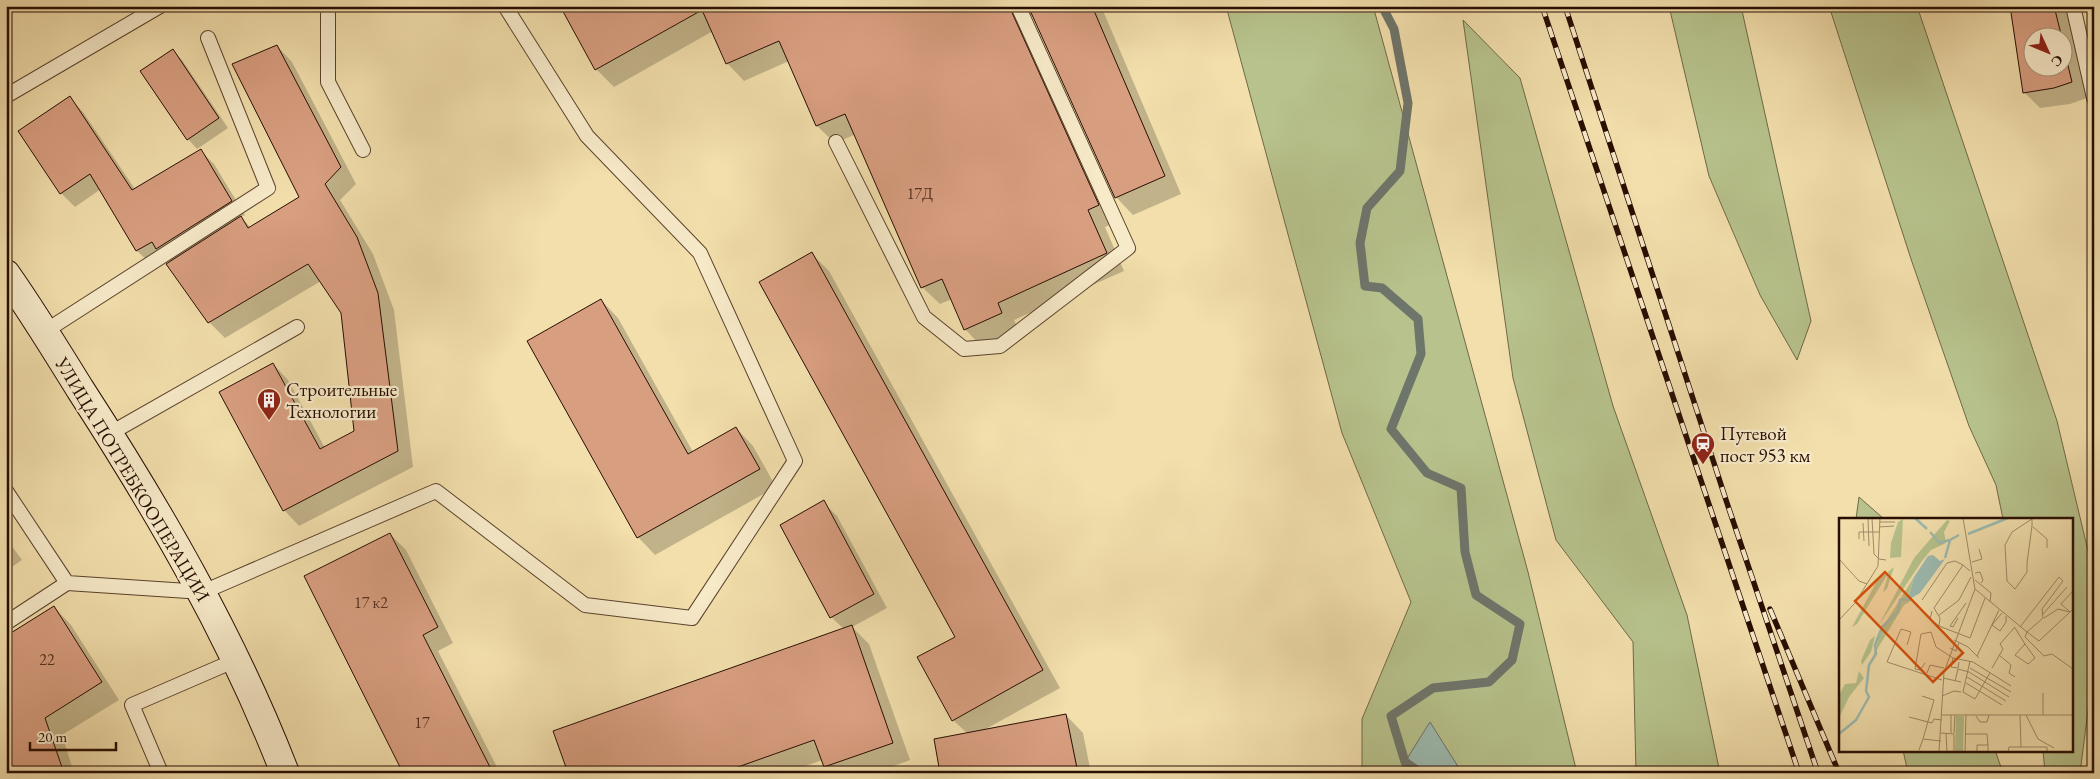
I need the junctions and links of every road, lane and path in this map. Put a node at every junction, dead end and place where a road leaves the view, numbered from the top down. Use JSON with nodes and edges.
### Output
{"nodes":[{"id":1,"x":160,"y":6,"type":"edge"},
{"id":2,"x":328,"y":6,"type":"edge"},
{"id":3,"x":505,"y":6,"type":"edge"},
{"id":4,"x":1018,"y":6,"type":"edge"},
{"id":5,"x":2073,"y":6,"type":"edge"},
{"id":6,"x":208,"y":38,"type":"dead end"},
{"id":7,"x":6,"y":96,"type":"edge"},
{"id":8,"x":2094,"y":98,"type":"edge"},
{"id":9,"x":836,"y":142,"type":"dead end"},
{"id":10,"x":363,"y":150,"type":"dead end"},
{"id":11,"x":6,"y":274,"type":"edge"},
{"id":12,"x":297,"y":327,"type":"dead end"},
{"id":13,"x":44,"y":332,"type":"junction"},
{"id":14,"x":109,"y":434,"type":"junction"},
{"id":15,"x":6,"y":491,"type":"edge"},
{"id":16,"x":67,"y":583,"type":"junction"},
{"id":17,"x":203,"y":592,"type":"junction"},
{"id":18,"x":6,"y":623,"type":"edge"},
{"id":19,"x":236,"y":660,"type":"junction"},
{"id":20,"x":161,"y":773,"type":"edge"},
{"id":21,"x":285,"y":773,"type":"edge"}],
"edges":[{"from":1,"to":7,"type":"lane"},
{"from":2,"to":10,"type":"lane"},
{"from":3,"to":17,"type":"lane"},
{"from":4,"to":9,"type":"lane"},
{"from":5,"to":8,"type":"lane"},
{"from":6,"to":13,"type":"lane"},
{"from":11,"to":13,"type":"main road","name":"УЛИЦА ПОТРЕБКООПЕРАЦИИ"},
{"from":12,"to":14,"type":"lane"},
{"from":13,"to":14,"type":"main road","name":"УЛИЦА ПОТРЕБКООПЕРАЦИИ"},
{"from":14,"to":17,"type":"main road","name":"УЛИЦА ПОТРЕБКООПЕРАЦИИ"},
{"from":15,"to":16,"type":"lane"},
{"from":16,"to":17,"type":"lane"},
{"from":16,"to":18,"type":"lane"},
{"from":17,"to":19,"type":"main road","name":"УЛИЦА ПОТРЕБКООПЕРАЦИИ"},
{"from":19,"to":20,"type":"lane"},
{"from":19,"to":21,"type":"main road","name":"УЛИЦА ПОТРЕБКООПЕРАЦИИ"}]}
